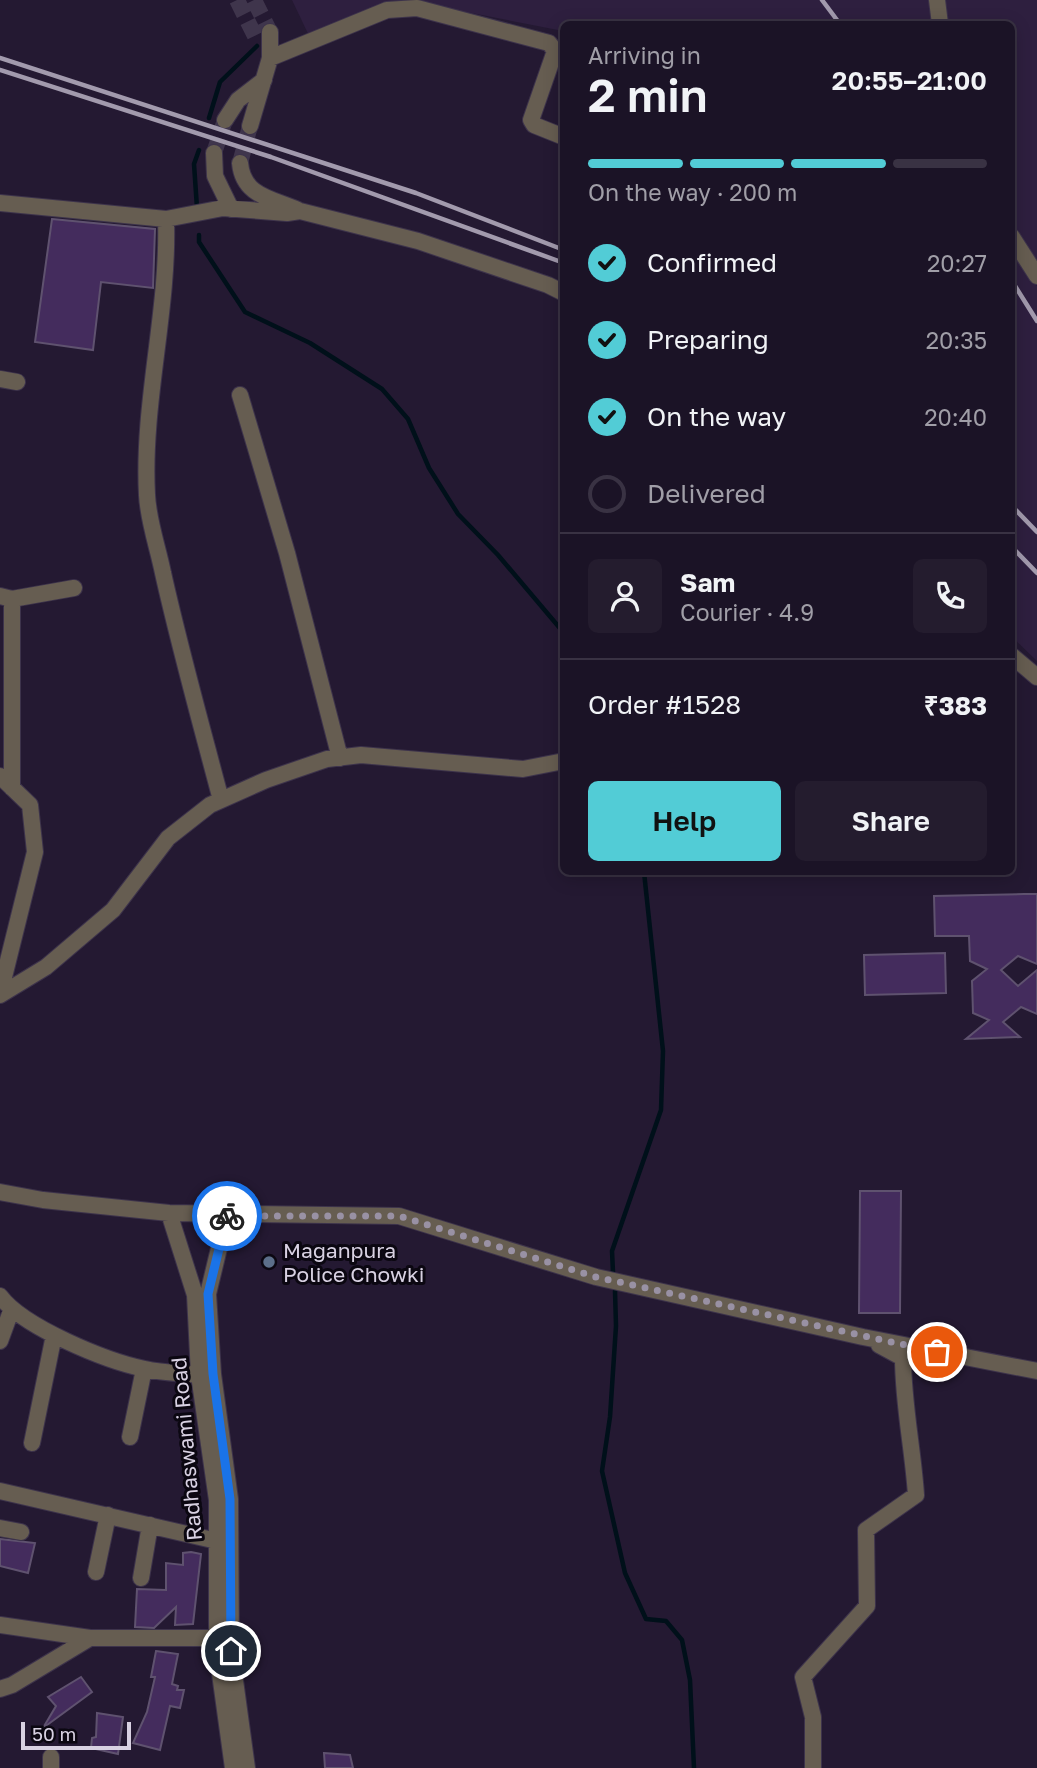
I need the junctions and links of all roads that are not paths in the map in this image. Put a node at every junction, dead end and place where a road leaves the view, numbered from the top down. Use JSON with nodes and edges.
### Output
{"nodes":[{"id":1,"x":937,"y":0,"type":"edge"},
{"id":2,"x":940,"y":21,"type":"edge"},
{"id":3,"x":262,"y":34,"type":"tunnel mouth"},
{"id":4,"x":269,"y":54,"type":"junction"},
{"id":5,"x":264,"y":80,"type":"junction"},
{"id":6,"x":225,"y":120,"type":"tunnel mouth"},
{"id":7,"x":250,"y":126,"type":"tunnel mouth"},
{"id":8,"x":560,"y":135,"type":"edge"},
{"id":9,"x":214,"y":153,"type":"tunnel mouth"},
{"id":10,"x":240,"y":163,"type":"tunnel mouth"},
{"id":11,"x":0,"y":203,"type":"edge"},
{"id":12,"x":231,"y":209,"type":"junction"},
{"id":13,"x":300,"y":211,"type":"junction"},
{"id":14,"x":166,"y":219,"type":"junction"},
{"id":15,"x":1015,"y":242,"type":"edge"},
{"id":16,"x":1037,"y":276,"type":"edge"},
{"id":17,"x":560,"y":291,"type":"edge"},
{"id":18,"x":0,"y":379,"type":"edge"},
{"id":19,"x":17,"y":382,"type":"dead end"},
{"id":20,"x":240,"y":395,"type":"dead end"},
{"id":21,"x":74,"y":588,"type":"dead end"},
{"id":22,"x":6,"y":597,"type":"edge"},
{"id":23,"x":1015,"y":659,"type":"edge"},
{"id":24,"x":1037,"y":677,"type":"edge"},
{"id":25,"x":341,"y":758,"type":"junction"},
{"id":26,"x":560,"y":762,"type":"edge"},
{"id":27,"x":6,"y":782,"type":"edge"},
{"id":28,"x":221,"y":800,"type":"junction"},
{"id":29,"x":0,"y":994,"type":"edge"},
{"id":30,"x":0,"y":1192,"type":"edge"},
{"id":31,"x":169,"y":1213,"type":"junction"},
{"id":32,"x":227,"y":1215,"type":"junction"},
{"id":33,"x":0,"y":1296,"type":"edge"},
{"id":34,"x":11,"y":1311,"type":"junction"},
{"id":35,"x":54,"y":1335,"type":"junction"},
{"id":36,"x":863,"y":1337,"type":"junction"},
{"id":37,"x":0,"y":1341,"type":"edge"},
{"id":38,"x":144,"y":1369,"type":"junction"},
{"id":39,"x":1037,"y":1371,"type":"edge"},
{"id":40,"x":200,"y":1376,"type":"junction"},
{"id":41,"x":130,"y":1437,"type":"dead end"},
{"id":42,"x":32,"y":1443,"type":"dead end"},
{"id":43,"x":0,"y":1491,"type":"edge"},
{"id":44,"x":108,"y":1515,"type":"junction"},
{"id":45,"x":150,"y":1525,"type":"junction"},
{"id":46,"x":0,"y":1528,"type":"edge"},
{"id":47,"x":21,"y":1532,"type":"dead end"},
{"id":48,"x":217,"y":1541,"type":"junction"},
{"id":49,"x":96,"y":1572,"type":"dead end"},
{"id":50,"x":141,"y":1577,"type":"dead end"},
{"id":51,"x":0,"y":1625,"type":"edge"},
{"id":52,"x":90,"y":1638,"type":"junction"},
{"id":53,"x":217,"y":1638,"type":"junction"},
{"id":54,"x":0,"y":1689,"type":"edge"},
{"id":55,"x":233,"y":1768,"type":"edge"},
{"id":56,"x":247,"y":1768,"type":"edge"},
{"id":57,"x":813,"y":1768,"type":"edge"}],
"edges":[{"from":1,"to":2,"type":"street"},
{"from":3,"to":4,"type":"street"},
{"from":4,"to":5,"type":"street"},
{"from":4,"to":8,"type":"street"},
{"from":5,"to":6,"type":"street"},
{"from":5,"to":7,"type":"street"},
{"from":9,"to":12,"type":"street"},
{"from":10,"to":13,"type":"street"},
{"from":11,"to":14,"type":"street"},
{"from":12,"to":13,"type":"street"},
{"from":12,"to":14,"type":"street"},
{"from":13,"to":17,"type":"street"},
{"from":14,"to":28,"type":"street"},
{"from":15,"to":16,"type":"street"},
{"from":18,"to":19,"type":"street"},
{"from":20,"to":25,"type":"street"},
{"from":21,"to":22,"type":"street"},
{"from":22,"to":27,"type":"street"},
{"from":23,"to":24,"type":"street"},
{"from":25,"to":26,"type":"street"},
{"from":25,"to":28,"type":"street"},
{"from":27,"to":29,"type":"street"},
{"from":28,"to":29,"type":"street"},
{"from":30,"to":31,"type":"street"},
{"from":31,"to":32,"type":"street"},
{"from":31,"to":40,"type":"street","name":"Radhaswami Road"},
{"from":32,"to":36,"type":"street"},
{"from":32,"to":56,"type":"street","name":"Radhaswami Road"},
{"from":33,"to":34,"type":"street"},
{"from":34,"to":35,"type":"street"},
{"from":34,"to":37,"type":"street"},
{"from":35,"to":38,"type":"street"},
{"from":35,"to":42,"type":"street"},
{"from":36,"to":39,"type":"street"},
{"from":36,"to":57,"type":"street"},
{"from":38,"to":40,"type":"street"},
{"from":38,"to":41,"type":"street"},
{"from":40,"to":48,"type":"street","name":"Radhaswami Road"},
{"from":43,"to":44,"type":"street"},
{"from":44,"to":45,"type":"street"},
{"from":44,"to":49,"type":"street"},
{"from":45,"to":48,"type":"street"},
{"from":45,"to":50,"type":"street"},
{"from":46,"to":47,"type":"street"},
{"from":48,"to":53,"type":"street","name":"Radhaswami Road"},
{"from":51,"to":52,"type":"street"},
{"from":52,"to":53,"type":"street"},
{"from":52,"to":54,"type":"street"},
{"from":53,"to":55,"type":"street","name":"Radhaswami Road"}]}
